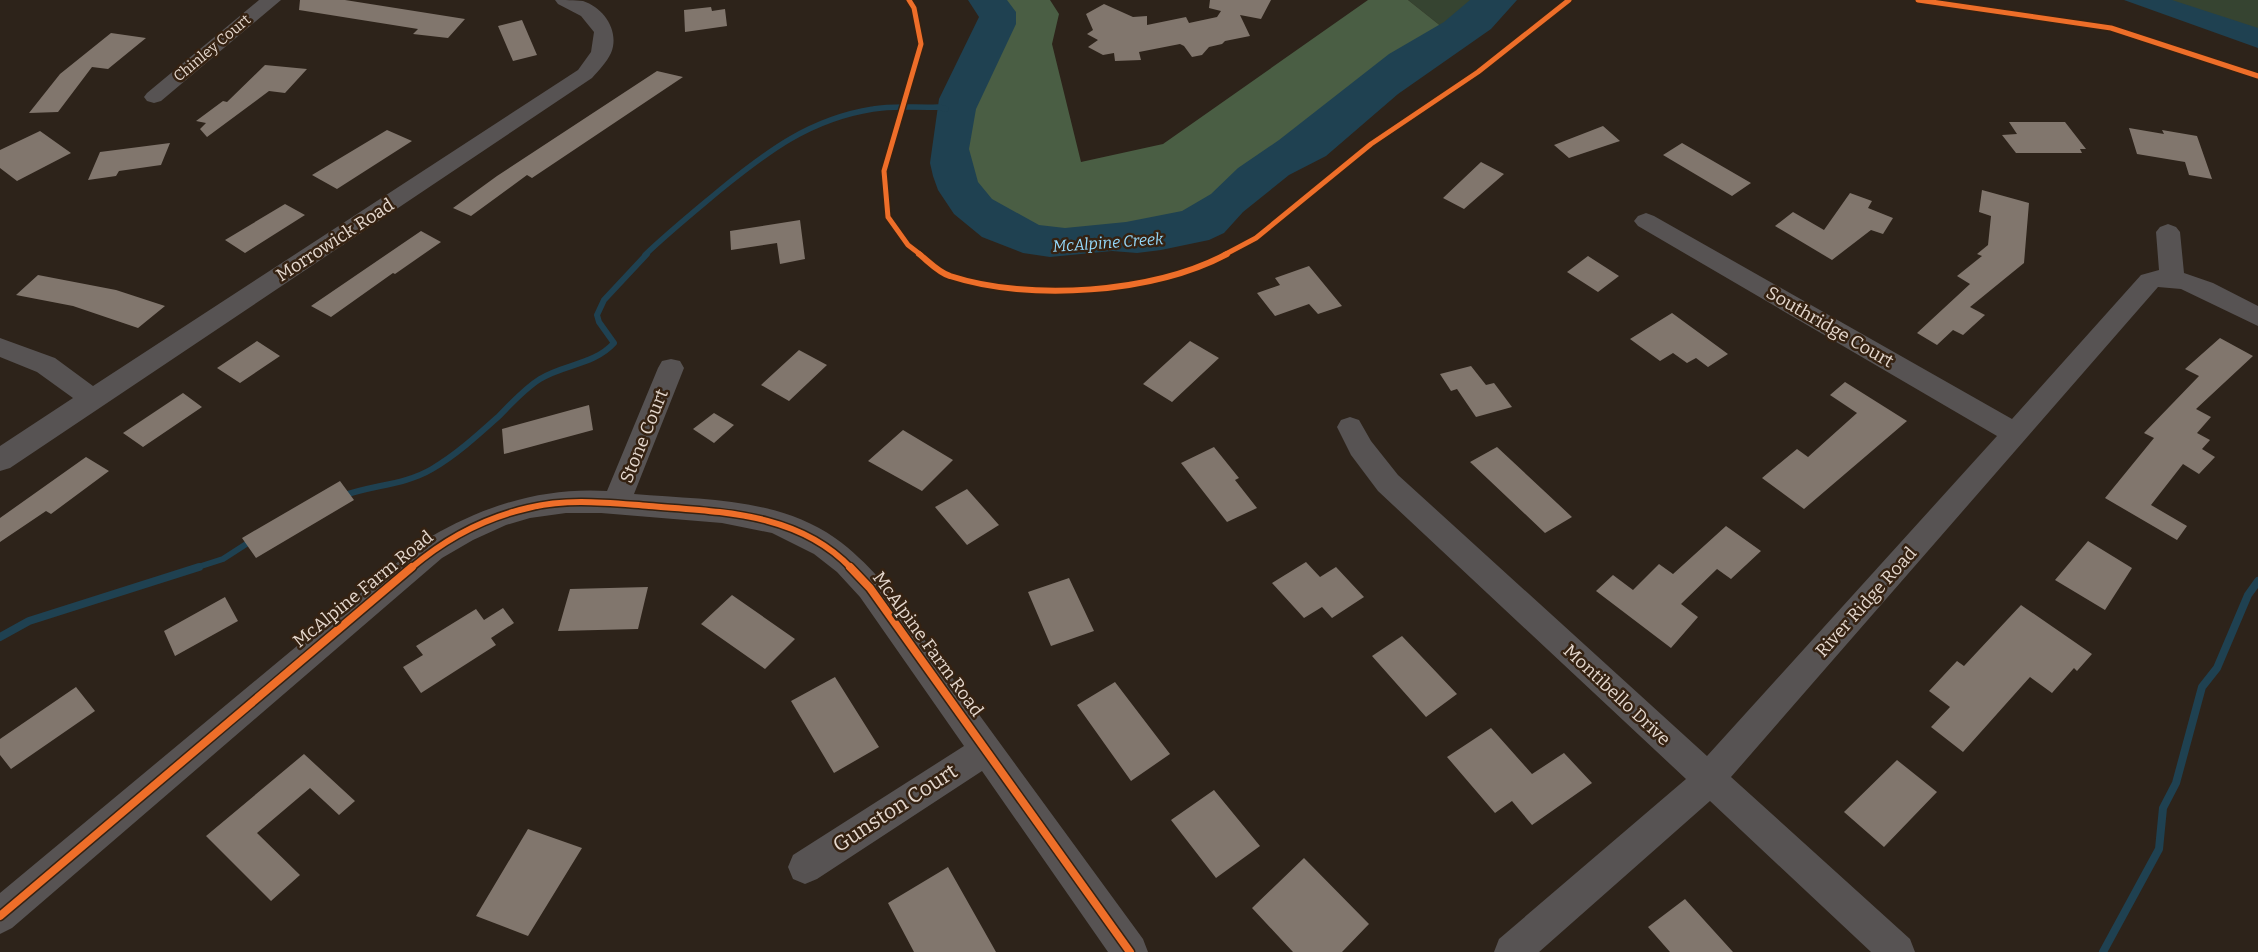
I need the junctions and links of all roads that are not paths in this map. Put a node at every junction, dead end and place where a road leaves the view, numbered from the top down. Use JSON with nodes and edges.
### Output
{"nodes":[{"id":1,"x":271,"y":0,"type":"edge"},
{"id":2,"x":565,"y":0,"type":"edge"},
{"id":3,"x":154,"y":97,"type":"dead end"},
{"id":4,"x":1646,"y":221,"type":"dead end"},
{"id":5,"x":2168,"y":232,"type":"dead end"},
{"id":6,"x":2172,"y":278,"type":"junction"},
{"id":7,"x":2258,"y":317,"type":"edge"},
{"id":8,"x":0,"y":347,"type":"edge"},
{"id":9,"x":671,"y":368,"type":"dead end"},
{"id":10,"x":93,"y":399,"type":"junction"},
{"id":11,"x":1350,"y":427,"type":"dead end"},
{"id":12,"x":2014,"y":433,"type":"junction"},
{"id":13,"x":0,"y":460,"type":"edge"},
{"id":14,"x":616,"y":504,"type":"junction"},
{"id":15,"x":986,"y":750,"type":"junction"},
{"id":16,"x":1708,"y":779,"type":"junction"},
{"id":17,"x":805,"y":867,"type":"dead end"},
{"id":18,"x":0,"y":916,"type":"edge"},
{"id":19,"x":1130,"y":952,"type":"edge"},
{"id":20,"x":1512,"y":952,"type":"edge"},
{"id":21,"x":1897,"y":952,"type":"edge"}],
"edges":[{"from":1,"to":3,"type":"street","name":"Chinley Court"},
{"from":2,"to":10,"type":"street","name":"Morrowick Road"},
{"from":4,"to":12,"type":"street","name":"Southridge Court"},
{"from":5,"to":6,"type":"street"},
{"from":6,"to":7,"type":"street"},
{"from":6,"to":12,"type":"street","name":"River Ridge Road"},
{"from":8,"to":10,"type":"street"},
{"from":9,"to":14,"type":"street","name":"Stone Court"},
{"from":10,"to":13,"type":"street","name":"Morrowick Road"},
{"from":11,"to":16,"type":"street","name":"Montibello Drive"},
{"from":12,"to":16,"type":"street","name":"River Ridge Road"},
{"from":14,"to":15,"type":"street","name":"McAlpine Farm Road"},
{"from":14,"to":18,"type":"street","name":"McAlpine Farm Road"},
{"from":15,"to":17,"type":"street","name":"Gunston Court"},
{"from":15,"to":19,"type":"street","name":"McAlpine Farm Road"},
{"from":16,"to":20,"type":"street","name":"River Ridge Road"},
{"from":16,"to":21,"type":"street","name":"Montibello Drive"}]}
